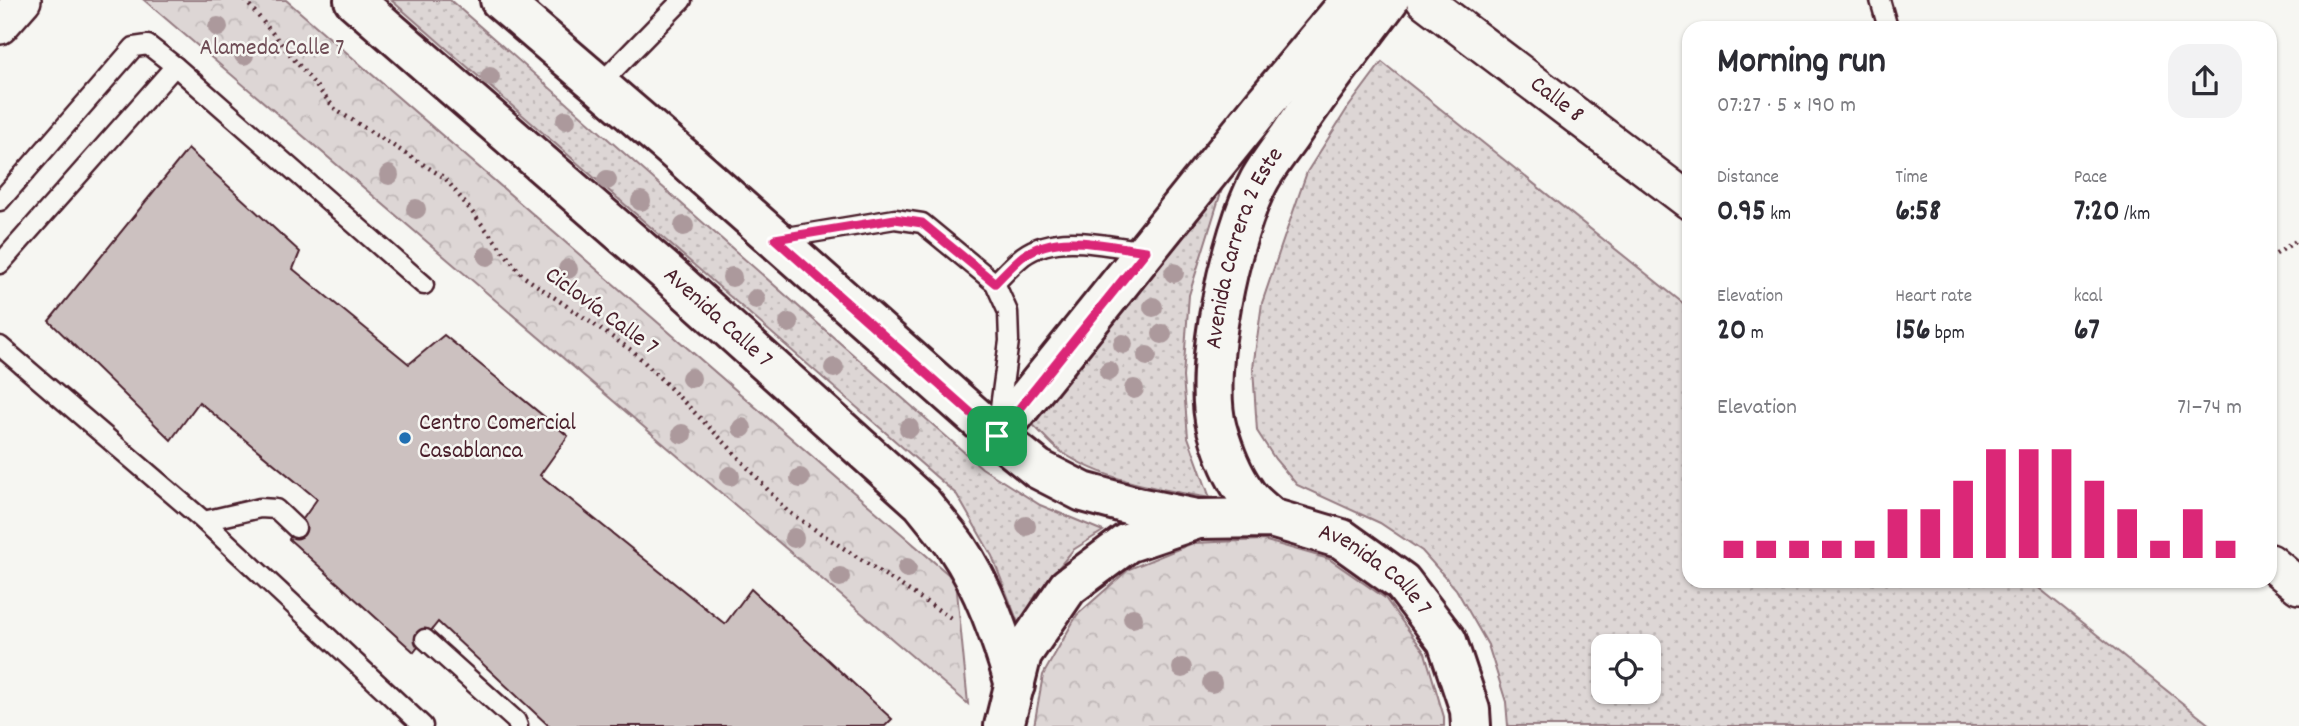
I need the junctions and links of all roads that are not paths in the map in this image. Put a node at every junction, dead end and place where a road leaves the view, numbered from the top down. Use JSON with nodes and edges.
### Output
{"nodes":[{"id":1,"x":23,"y":0,"type":"edge"},
{"id":2,"x":354,"y":0,"type":"edge"},
{"id":3,"x":500,"y":0,"type":"edge"},
{"id":4,"x":682,"y":0,"type":"edge"},
{"id":5,"x":1351,"y":0,"type":"edge"},
{"id":6,"x":1389,"y":0,"type":"edge"},
{"id":7,"x":1424,"y":0,"type":"edge"},
{"id":8,"x":1880,"y":0,"type":"edge"},
{"id":9,"x":1886,"y":21,"type":"edge"},
{"id":10,"x":0,"y":26,"type":"edge"},
{"id":11,"x":175,"y":66,"type":"junction"},
{"id":12,"x":599,"y":85,"type":"junction"},
{"id":13,"x":1682,"y":196,"type":"edge"},
{"id":14,"x":0,"y":201,"type":"edge"},
{"id":15,"x":775,"y":239,"type":"junction"},
{"id":16,"x":1146,"y":251,"type":"junction"},
{"id":17,"x":0,"y":264,"type":"edge"},
{"id":18,"x":995,"y":283,"type":"junction"},
{"id":19,"x":424,"y":285,"type":"dead end"},
{"id":20,"x":0,"y":346,"type":"edge"},
{"id":21,"x":997,"y":436,"type":"junction"},
{"id":22,"x":1271,"y":518,"type":"junction"},
{"id":23,"x":1197,"y":519,"type":"junction"},
{"id":24,"x":204,"y":521,"type":"junction"},
{"id":25,"x":296,"y":528,"type":"dead end"},
{"id":26,"x":2277,"y":568,"type":"edge"},
{"id":27,"x":2299,"y":586,"type":"edge"},
{"id":28,"x":425,"y":639,"type":"dead end"},
{"id":29,"x":1015,"y":685,"type":"junction"},
{"id":30,"x":423,"y":726,"type":"edge"},
{"id":31,"x":518,"y":726,"type":"edge"},
{"id":32,"x":1004,"y":726,"type":"edge"},
{"id":33,"x":1471,"y":726,"type":"edge"}],
"edges":[{"from":1,"to":10,"type":"street"},
{"from":2,"to":29,"type":"main road","name":"Avenida Calle 7"},
{"from":3,"to":12,"type":"main road","name":"Avenida Calle 7"},
{"from":4,"to":12,"type":"lane"},
{"from":5,"to":16,"type":"main road","name":"Avenida Carrera 2 Este"},
{"from":6,"to":22,"type":"main road","name":"Avenida Carrera 2 Este"},
{"from":7,"to":13,"type":"street","name":"Calle 8"},
{"from":8,"to":9,"type":"lane"},
{"from":11,"to":14,"type":"lane"},
{"from":11,"to":17,"type":"lane"},
{"from":11,"to":19,"type":"lane"},
{"from":12,"to":15,"type":"main road","name":"Avenida Calle 7"},
{"from":15,"to":18,"type":"lane"},
{"from":15,"to":21,"type":"main road","name":"Avenida Calle 7"},
{"from":16,"to":18,"type":"lane"},
{"from":16,"to":21,"type":"main road","name":"Avenida Carrera 2 Este"},
{"from":18,"to":21,"type":"lane"},
{"from":20,"to":24,"type":"lane"},
{"from":21,"to":23,"type":"main road","name":"Avenida Calle 7"},
{"from":22,"to":23,"type":"main road","name":"Avenida Calle 7"},
{"from":22,"to":33,"type":"main road","name":"Avenida Calle 7"},
{"from":23,"to":29,"type":"main road","name":"Avenida Calle 7"},
{"from":24,"to":25,"type":"lane"},
{"from":24,"to":30,"type":"lane"},
{"from":26,"to":27,"type":"street"},
{"from":28,"to":31,"type":"lane"},
{"from":29,"to":32,"type":"main road","name":"Avenida Calle 7"}]}
